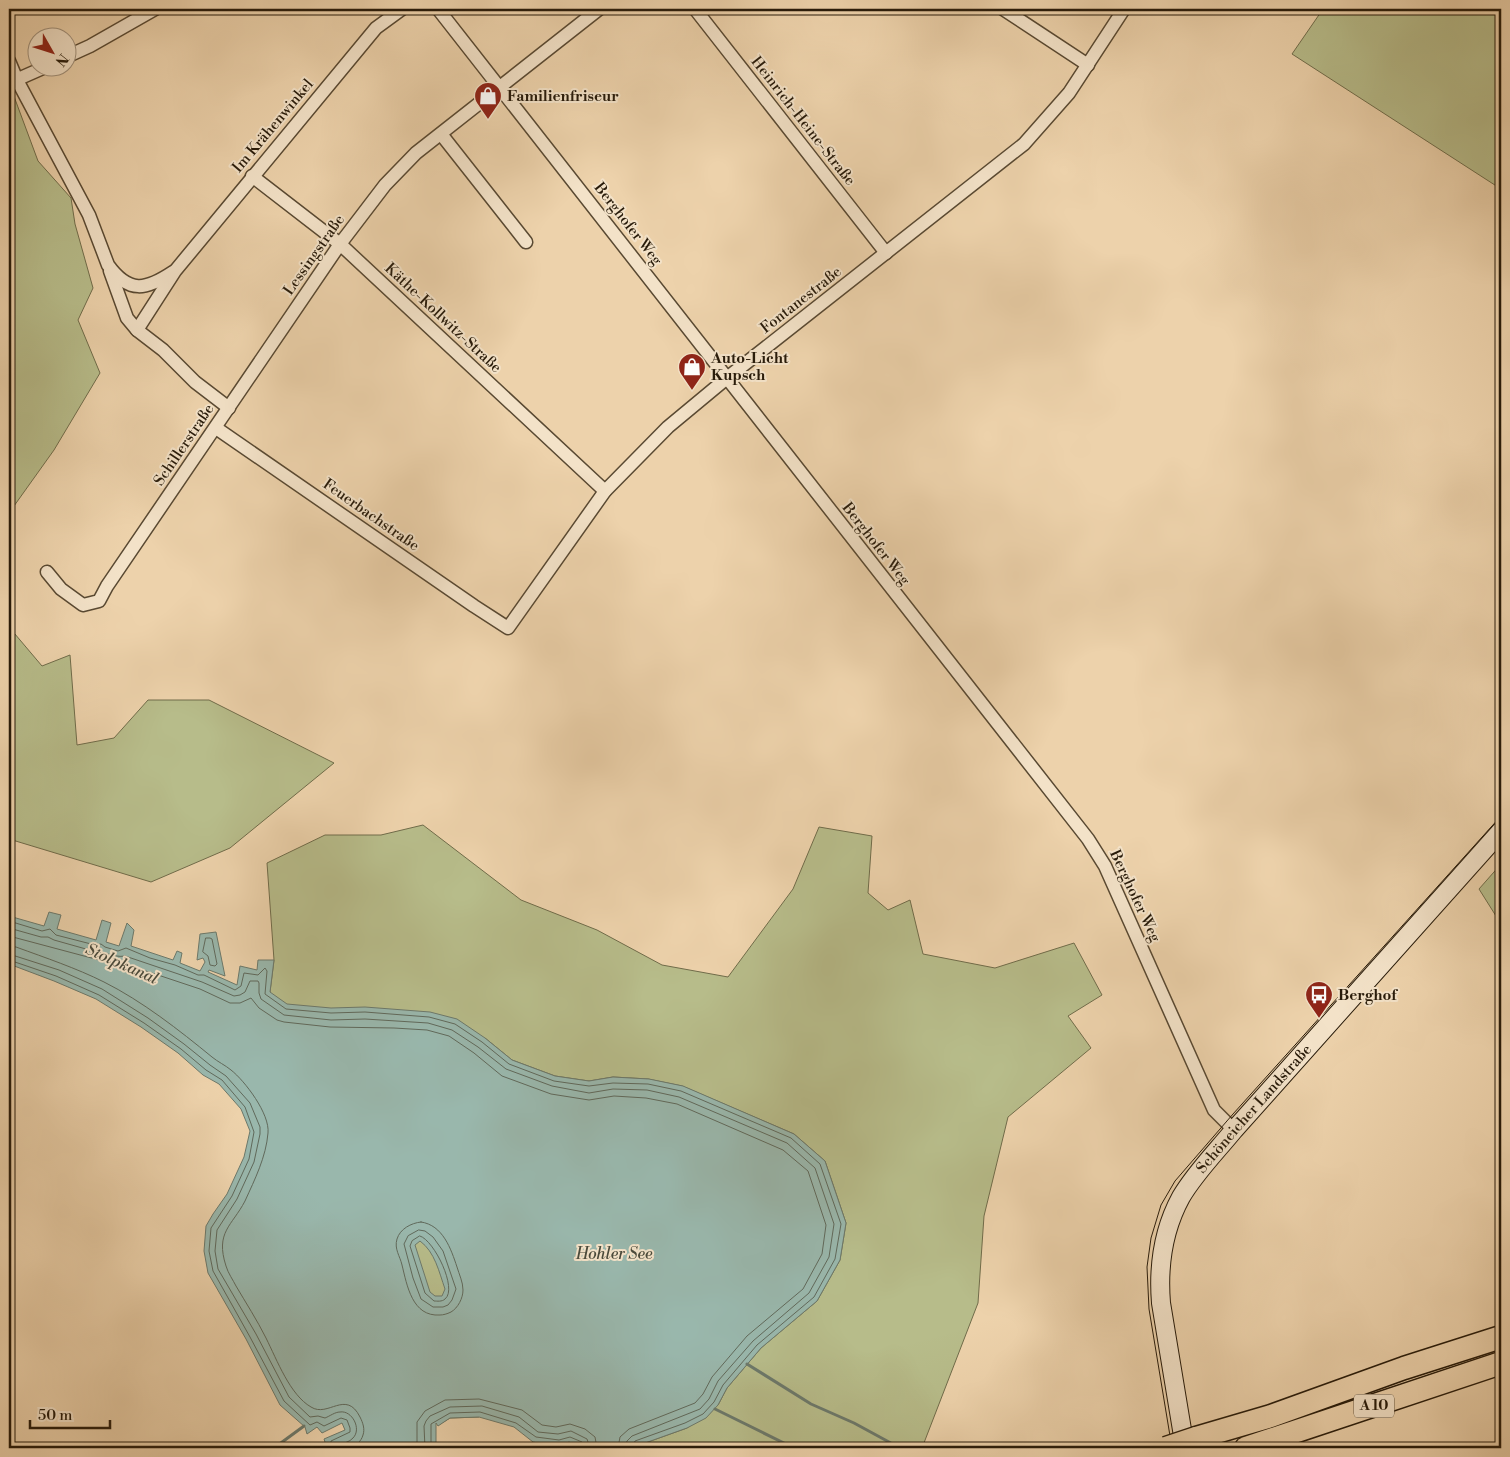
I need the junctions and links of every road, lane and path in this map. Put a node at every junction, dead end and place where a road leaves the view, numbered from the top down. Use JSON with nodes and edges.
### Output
{"nodes":[{"id":1,"x":156,"y":9,"type":"edge"},
{"id":2,"x":402,"y":9,"type":"edge"},
{"id":3,"x":438,"y":9,"type":"edge"},
{"id":4,"x":599,"y":9,"type":"edge"},
{"id":5,"x":695,"y":9,"type":"edge"},
{"id":6,"x":1003,"y":9,"type":"edge"},
{"id":7,"x":1124,"y":9,"type":"edge"},
{"id":8,"x":78,"y":51,"type":"edge"},
{"id":9,"x":9,"y":61,"type":"edge"},
{"id":10,"x":1088,"y":65,"type":"junction"},
{"id":11,"x":28,"y":74,"type":"edge"},
{"id":12,"x":13,"y":81,"type":"edge"},
{"id":13,"x":500,"y":87,"type":"junction"},
{"id":14,"x":441,"y":134,"type":"junction"},
{"id":15,"x":252,"y":176,"type":"junction"},
{"id":16,"x":526,"y":242,"type":"dead end"},
{"id":17,"x":340,"y":244,"type":"junction"},
{"id":18,"x":886,"y":253,"type":"junction"},
{"id":19,"x":108,"y":265,"type":"junction"},
{"id":20,"x":175,"y":271,"type":"junction"},
{"id":21,"x":137,"y":330,"type":"junction"},
{"id":22,"x":727,"y":378,"type":"junction"},
{"id":23,"x":229,"y":408,"type":"junction"},
{"id":24,"x":216,"y":428,"type":"junction"},
{"id":25,"x":605,"y":491,"type":"junction"},
{"id":26,"x":47,"y":572,"type":"dead end"},
{"id":27,"x":508,"y":628,"type":"joint"},
{"id":28,"x":1501,"y":831,"type":"edge"},
{"id":29,"x":1234,"y":1130,"type":"junction"},
{"id":30,"x":1501,"y":1337,"type":"edge"},
{"id":31,"x":1501,"y":1363,"type":"edge"},
{"id":32,"x":1191,"y":1443,"type":"edge"},
{"id":33,"x":1166,"y":1448,"type":"edge"},
{"id":34,"x":1246,"y":1448,"type":"edge"}],
"edges":[{"from":1,"to":8,"type":"street"},
{"from":2,"to":15,"type":"street","name":"Im Krähenwinkel"},
{"from":3,"to":13,"type":"street","name":"Berghofer Weg"},
{"from":4,"to":13,"type":"street","name":"Lessingstraße"},
{"from":5,"to":18,"type":"street","name":"Heinrich-Heine-Straße"},
{"from":6,"to":10,"type":"street"},
{"from":7,"to":10,"type":"street","name":"Fontanestraße"},
{"from":9,"to":12,"type":"street","name":"Im Krähenwinkel"},
{"from":10,"to":18,"type":"street","name":"Fontanestraße"},
{"from":11,"to":12,"type":"street"},
{"from":12,"to":19,"type":"street","name":"Im Krähenwinkel"},
{"from":13,"to":14,"type":"street","name":"Lessingstraße"},
{"from":13,"to":22,"type":"street","name":"Berghofer Weg"},
{"from":14,"to":16,"type":"street"},
{"from":14,"to":17,"type":"street","name":"Lessingstraße"},
{"from":15,"to":17,"type":"street","name":"Käthe-Kollwitz-Straße"},
{"from":15,"to":20,"type":"street","name":"Im Krähenwinkel"},
{"from":17,"to":23,"type":"street","name":"Lessingstraße"},
{"from":17,"to":25,"type":"street","name":"Käthe-Kollwitz-Straße"},
{"from":18,"to":22,"type":"street","name":"Fontanestraße"},
{"from":19,"to":20,"type":"street","name":"Im Krähenwinkel"},
{"from":19,"to":21,"type":"street"},
{"from":20,"to":21,"type":"street","name":"Im Krähenwinkel"},
{"from":21,"to":23,"type":"street","name":"Schillerstraße"},
{"from":22,"to":25,"type":"street","name":"Fontanestraße"},
{"from":22,"to":29,"type":"street","name":"Berghofer Weg"},
{"from":23,"to":24,"type":"street","name":"Schillerstraße"},
{"from":24,"to":26,"type":"street","name":"Schillerstraße"},
{"from":24,"to":27,"type":"street","name":"Feuerbachstraße"},
{"from":25,"to":27,"type":"street","name":"Fontanestraße"},
{"from":28,"to":29,"type":"main road","name":"Schöneicher Landstraße"},
{"from":29,"to":32,"type":"main road","name":"Schöneicher Landstraße"},
{"from":30,"to":32,"type":"highway","number":"A 10"},
{"from":31,"to":34,"type":"highway","number":"A 10"},
{"from":32,"to":33,"type":"highway","number":"A 10","bridge":true}]}
